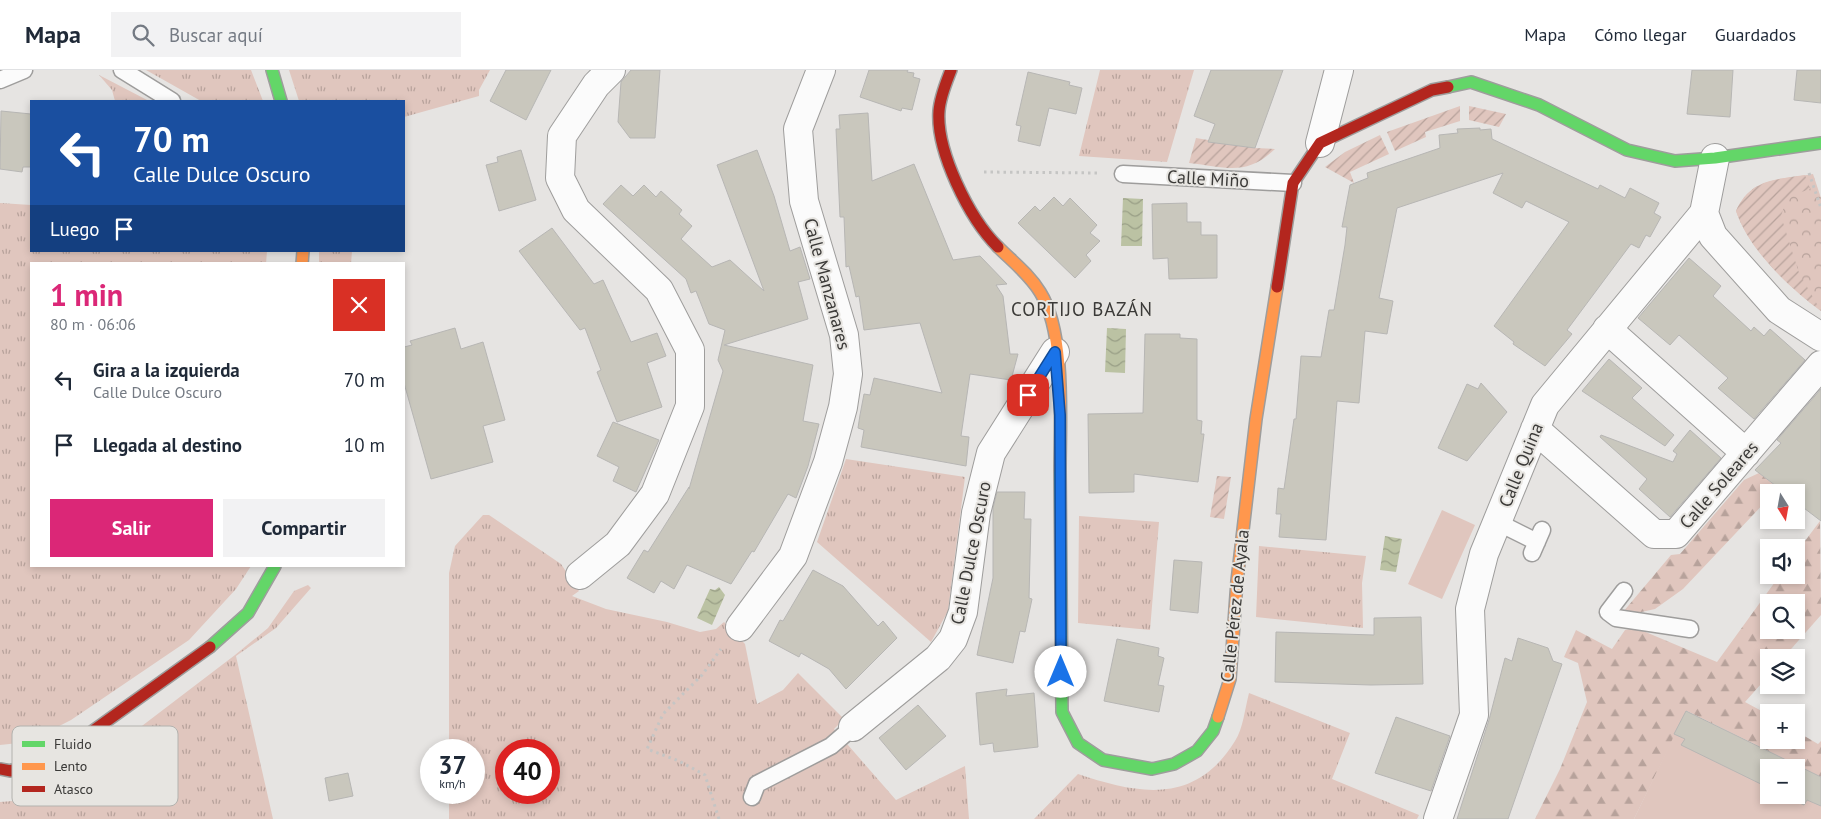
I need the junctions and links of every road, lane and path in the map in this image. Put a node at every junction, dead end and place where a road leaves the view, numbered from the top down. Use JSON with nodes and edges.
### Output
{"nodes":[{"id":1,"x":24,"y":70,"type":"edge"},
{"id":2,"x":122,"y":70,"type":"edge"},
{"id":3,"x":272,"y":70,"type":"edge"},
{"id":4,"x":611,"y":70,"type":"edge"},
{"id":5,"x":821,"y":70,"type":"edge"},
{"id":6,"x":951,"y":70,"type":"edge"},
{"id":7,"x":1339,"y":70,"type":"edge"},
{"id":8,"x":0,"y":80,"type":"edge"},
{"id":9,"x":170,"y":100,"type":"edge"},
{"id":10,"x":281,"y":100,"type":"edge"},
{"id":11,"x":1320,"y":143,"type":"junction"},
{"id":12,"x":1821,"y":143,"type":"edge"},
{"id":13,"x":1715,"y":158,"type":"junction"},
{"id":14,"x":1807,"y":168,"type":"dead end"},
{"id":15,"x":998,"y":172,"type":"dead end"},
{"id":16,"x":1098,"y":173,"type":"dead end"},
{"id":17,"x":1123,"y":174,"type":"dead end"},
{"id":18,"x":1293,"y":183,"type":"junction"},
{"id":19,"x":1821,"y":208,"type":"edge"},
{"id":20,"x":1704,"y":213,"type":"junction"},
{"id":21,"x":1607,"y":329,"type":"junction"},
{"id":22,"x":1821,"y":337,"type":"edge"},
{"id":23,"x":1055,"y":352,"type":"junction"},
{"id":24,"x":1821,"y":366,"type":"edge"},
{"id":25,"x":1535,"y":429,"type":"junction"},
{"id":26,"x":1746,"y":453,"type":"junction"},
{"id":27,"x":1498,"y":522,"type":"junction"},
{"id":28,"x":1537,"y":542,"type":"dead end"},
{"id":29,"x":274,"y":567,"type":"edge"},
{"id":30,"x":580,"y":575,"type":"dead end"},
{"id":31,"x":1624,"y":591,"type":"dead end"},
{"id":32,"x":740,"y":627,"type":"joint"},
{"id":33,"x":1690,"y":629,"type":"dead end"},
{"id":34,"x":100,"y":726,"type":"edge"},
{"id":35,"x":853,"y":727,"type":"joint"},
{"id":36,"x":752,"y":797,"type":"dead end"},
{"id":37,"x":719,"y":819,"type":"edge"},
{"id":38,"x":1438,"y":819,"type":"edge"}],
"edges":[{"from":1,"to":8,"type":"lane"},
{"from":2,"to":9,"type":"lane"},
{"from":3,"to":10,"type":"street"},
{"from":4,"to":30,"type":"street"},
{"from":5,"to":32,"type":"street","name":"Calle Manzanares"},
{"from":6,"to":23,"type":"street","name":"Calle Pérez de Ayala"},
{"from":7,"to":11,"type":"street"},
{"from":11,"to":13,"type":"street"},
{"from":11,"to":18,"type":"street"},
{"from":12,"to":13,"type":"street"},
{"from":13,"to":20,"type":"street","name":"Calle Quina"},
{"from":14,"to":19,"type":"path"},
{"from":15,"to":16,"type":"path"},
{"from":17,"to":18,"type":"lane","name":"Calle Miño"},
{"from":18,"to":23,"type":"street","name":"Calle Pérez de Ayala"},
{"from":20,"to":21,"type":"street","name":"Calle Quina"},
{"from":20,"to":22,"type":"street"},
{"from":21,"to":25,"type":"street","name":"Calle Quina"},
{"from":21,"to":26,"type":"street"},
{"from":23,"to":35,"type":"street","name":"Calle Dulce Oscuro"},
{"from":24,"to":26,"type":"street","name":"Calle Soleares"},
{"from":25,"to":26,"type":"street","name":"Calle Soleares"},
{"from":25,"to":27,"type":"street","name":"Calle Quina"},
{"from":27,"to":28,"type":"lane"},
{"from":27,"to":38,"type":"street","name":"Calle Quina"},
{"from":29,"to":34,"type":"street"},
{"from":31,"to":33,"type":"lane"},
{"from":32,"to":37,"type":"path"},
{"from":35,"to":36,"type":"lane"}]}
